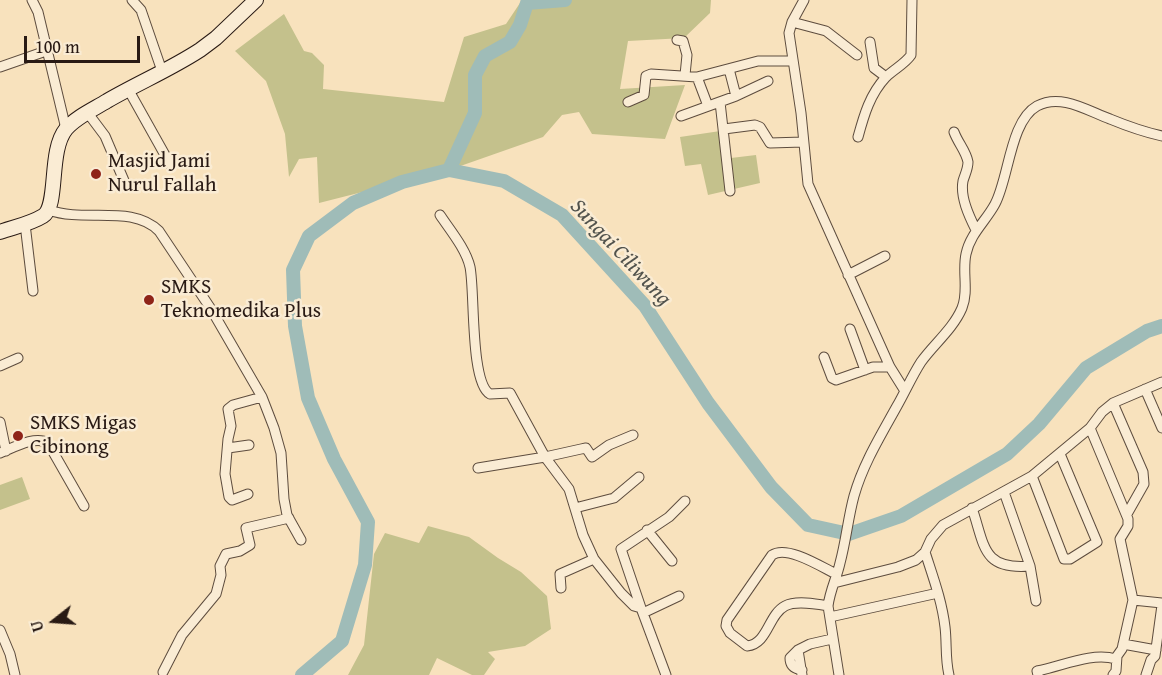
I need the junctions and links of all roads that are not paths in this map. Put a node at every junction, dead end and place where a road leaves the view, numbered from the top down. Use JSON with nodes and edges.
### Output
{"nodes":[{"id":1,"x":32,"y":0,"type":"edge"},
{"id":2,"x":256,"y":0,"type":"edge"},
{"id":3,"x":804,"y":0,"type":"edge"},
{"id":4,"x":912,"y":0,"type":"edge"},
{"id":5,"x":136,"y":1,"type":"edge"},
{"id":6,"x":792,"y":22,"type":"junction"},
{"id":7,"x":677,"y":40,"type":"dead end"},
{"id":8,"x":870,"y":42,"type":"dead end"},
{"id":9,"x":46,"y":51,"type":"junction"},
{"id":10,"x":857,"y":55,"type":"dead end"},
{"id":11,"x":792,"y":61,"type":"junction"},
{"id":12,"x":0,"y":67,"type":"edge"},
{"id":13,"x":729,"y":69,"type":"junction"},
{"id":14,"x":162,"y":71,"type":"junction"},
{"id":15,"x":684,"y":75,"type":"junction"},
{"id":16,"x":697,"y":77,"type":"junction"},
{"id":17,"x":886,"y":77,"type":"junction"},
{"id":18,"x":768,"y":81,"type":"dead end"},
{"id":19,"x":128,"y":89,"type":"junction"},
{"id":20,"x":736,"y":96,"type":"junction"},
{"id":21,"x":628,"y":102,"type":"dead end"},
{"id":22,"x":720,"y":102,"type":"junction"},
{"id":23,"x":708,"y":106,"type":"junction"},
{"id":24,"x":87,"y":112,"type":"junction"},
{"id":25,"x":681,"y":116,"type":"dead end"},
{"id":26,"x":66,"y":129,"type":"junction"},
{"id":27,"x":724,"y":129,"type":"junction"},
{"id":28,"x":954,"y":132,"type":"dead end"},
{"id":29,"x":1162,"y":136,"type":"edge"},
{"id":30,"x":858,"y":137,"type":"dead end"},
{"id":31,"x":803,"y":142,"type":"junction"},
{"id":32,"x":170,"y":164,"type":"dead end"},
{"id":33,"x":124,"y":183,"type":"dead end"},
{"id":34,"x":730,"y":191,"type":"dead end"},
{"id":35,"x":49,"y":210,"type":"junction"},
{"id":36,"x":440,"y":215,"type":"dead end"},
{"id":37,"x":25,"y":224,"type":"junction"},
{"id":38,"x":976,"y":230,"type":"junction"},
{"id":39,"x":0,"y":232,"type":"edge"},
{"id":40,"x":885,"y":256,"type":"dead end"},
{"id":41,"x":848,"y":275,"type":"junction"},
{"id":42,"x":33,"y":291,"type":"dead end"},
{"id":43,"x":850,"y":329,"type":"dead end"},
{"id":44,"x":824,"y":357,"type":"dead end"},
{"id":45,"x":18,"y":358,"type":"dead end"},
{"id":46,"x":0,"y":366,"type":"edge"},
{"id":47,"x":890,"y":367,"type":"junction"},
{"id":48,"x":865,"y":370,"type":"junction"},
{"id":49,"x":1162,"y":382,"type":"edge"},
{"id":50,"x":1145,"y":389,"type":"junction"},
{"id":51,"x":905,"y":391,"type":"junction"},
{"id":52,"x":262,"y":397,"type":"junction"},
{"id":53,"x":1113,"y":403,"type":"junction"},
{"id":54,"x":0,"y":422,"type":"edge"},
{"id":55,"x":1090,"y":428,"type":"junction"},
{"id":56,"x":1162,"y":428,"type":"edge"},
{"id":57,"x":633,"y":435,"type":"dead end"},
{"id":58,"x":249,"y":445,"type":"dead end"},
{"id":59,"x":228,"y":448,"type":"junction"},
{"id":60,"x":3,"y":452,"type":"edge"},
{"id":61,"x":1060,"y":454,"type":"junction"},
{"id":62,"x":545,"y":457,"type":"junction"},
{"id":63,"x":478,"y":468,"type":"dead end"},
{"id":64,"x":1032,"y":476,"type":"junction"},
{"id":65,"x":639,"y":477,"type":"dead end"},
{"id":66,"x":1004,"y":492,"type":"junction"},
{"id":67,"x":248,"y":494,"type":"dead end"},
{"id":68,"x":686,"y":501,"type":"dead end"},
{"id":69,"x":84,"y":506,"type":"dead end"},
{"id":70,"x":575,"y":508,"type":"junction"},
{"id":71,"x":972,"y":508,"type":"junction"},
{"id":72,"x":1127,"y":514,"type":"junction"},
{"id":73,"x":289,"y":518,"type":"junction"},
{"id":74,"x":647,"y":530,"type":"junction"},
{"id":75,"x":301,"y":540,"type":"dead end"},
{"id":76,"x":925,"y":552,"type":"junction"},
{"id":77,"x":594,"y":559,"type":"junction"},
{"id":78,"x":672,"y":561,"type":"dead end"},
{"id":79,"x":1030,"y":566,"type":"junction"},
{"id":80,"x":835,"y":578,"type":"junction"},
{"id":81,"x":561,"y":588,"type":"dead end"},
{"id":82,"x":938,"y":593,"type":"junction"},
{"id":83,"x":680,"y":596,"type":"dead end"},
{"id":84,"x":1133,"y":600,"type":"junction"},
{"id":85,"x":1036,"y":601,"type":"dead end"},
{"id":86,"x":1162,"y":604,"type":"edge"},
{"id":87,"x":828,"y":606,"type":"junction"},
{"id":88,"x":642,"y":611,"type":"junction"},
{"id":89,"x":830,"y":617,"type":"junction"},
{"id":90,"x":0,"y":630,"type":"edge"},
{"id":91,"x":832,"y":639,"type":"junction"},
{"id":92,"x":1123,"y":644,"type":"junction"},
{"id":93,"x":1156,"y":650,"type":"junction"},
{"id":94,"x":1116,"y":659,"type":"junction"},
{"id":95,"x":802,"y":673,"type":"edge"},
{"id":96,"x":1038,"y":673,"type":"edge"},
{"id":97,"x":161,"y":674,"type":"edge"},
{"id":98,"x":665,"y":674,"type":"edge"},
{"id":99,"x":15,"y":675,"type":"edge"},
{"id":100,"x":653,"y":675,"type":"edge"},
{"id":101,"x":839,"y":675,"type":"edge"},
{"id":102,"x":949,"y":675,"type":"edge"},
{"id":103,"x":1113,"y":675,"type":"edge"},
{"id":104,"x":1146,"y":675,"type":"edge"}],
"edges":[{"from":1,"to":9,"type":"street"},
{"from":2,"to":14,"type":"main road"},
{"from":3,"to":6,"type":"street"},
{"from":4,"to":17,"type":"street"},
{"from":5,"to":14,"type":"street"},
{"from":6,"to":10,"type":"street"},
{"from":6,"to":11,"type":"street"},
{"from":7,"to":15,"type":"street"},
{"from":8,"to":17,"type":"street"},
{"from":9,"to":12,"type":"street"},
{"from":9,"to":26,"type":"street"},
{"from":11,"to":13,"type":"street"},
{"from":11,"to":31,"type":"street"},
{"from":13,"to":16,"type":"street"},
{"from":13,"to":20,"type":"street"},
{"from":14,"to":19,"type":"main road"},
{"from":15,"to":16,"type":"street"},
{"from":15,"to":21,"type":"street"},
{"from":16,"to":23,"type":"street"},
{"from":17,"to":30,"type":"street"},
{"from":18,"to":20,"type":"street"},
{"from":19,"to":24,"type":"main road"},
{"from":19,"to":32,"type":"street"},
{"from":20,"to":22,"type":"street"},
{"from":22,"to":23,"type":"street"},
{"from":22,"to":27,"type":"street"},
{"from":23,"to":25,"type":"street"},
{"from":24,"to":26,"type":"main road"},
{"from":24,"to":33,"type":"street"},
{"from":26,"to":35,"type":"main road"},
{"from":27,"to":31,"type":"street"},
{"from":27,"to":34,"type":"street"},
{"from":28,"to":38,"type":"street"},
{"from":29,"to":38,"type":"street"},
{"from":31,"to":41,"type":"street"},
{"from":35,"to":37,"type":"main road"},
{"from":35,"to":52,"type":"street"},
{"from":36,"to":62,"type":"street"},
{"from":37,"to":39,"type":"main road"},
{"from":37,"to":42,"type":"street"},
{"from":38,"to":51,"type":"street"},
{"from":40,"to":41,"type":"street"},
{"from":41,"to":47,"type":"street"},
{"from":43,"to":48,"type":"street"},
{"from":44,"to":48,"type":"street"},
{"from":45,"to":46,"type":"street"},
{"from":47,"to":48,"type":"street"},
{"from":47,"to":51,"type":"street"},
{"from":49,"to":50,"type":"street"},
{"from":50,"to":53,"type":"street"},
{"from":50,"to":56,"type":"street"},
{"from":51,"to":80,"type":"street"},
{"from":52,"to":59,"type":"street"},
{"from":52,"to":73,"type":"street"},
{"from":53,"to":55,"type":"street"},
{"from":53,"to":72,"type":"street"},
{"from":54,"to":60,"type":"street"},
{"from":55,"to":61,"type":"street"},
{"from":55,"to":72,"type":"street"},
{"from":57,"to":62,"type":"street"},
{"from":58,"to":59,"type":"street"},
{"from":59,"to":67,"type":"street"},
{"from":60,"to":69,"type":"street"},
{"from":61,"to":64,"type":"street"},
{"from":61,"to":64,"type":"street"},
{"from":62,"to":63,"type":"street"},
{"from":62,"to":70,"type":"street"},
{"from":64,"to":66,"type":"street"},
{"from":65,"to":70,"type":"street"},
{"from":66,"to":71,"type":"street"},
{"from":66,"to":79,"type":"street"},
{"from":68,"to":74,"type":"street"},
{"from":70,"to":77,"type":"street"},
{"from":71,"to":76,"type":"street"},
{"from":71,"to":79,"type":"street"},
{"from":72,"to":84,"type":"street"},
{"from":73,"to":75,"type":"street"},
{"from":73,"to":97,"type":"street"},
{"from":74,"to":78,"type":"street"},
{"from":74,"to":88,"type":"street"},
{"from":76,"to":80,"type":"street"},
{"from":76,"to":82,"type":"street"},
{"from":77,"to":81,"type":"street"},
{"from":77,"to":88,"type":"street"},
{"from":79,"to":85,"type":"street"},
{"from":80,"to":87,"type":"street"},
{"from":80,"to":87,"type":"street"},
{"from":82,"to":89,"type":"street"},
{"from":82,"to":102,"type":"street"},
{"from":83,"to":88,"type":"street"},
{"from":84,"to":86,"type":"street"},
{"from":84,"to":92,"type":"street"},
{"from":86,"to":93,"type":"street"},
{"from":87,"to":89,"type":"street"},
{"from":88,"to":98,"type":"street"},
{"from":89,"to":91,"type":"street"},
{"from":90,"to":99,"type":"street"},
{"from":91,"to":95,"type":"street"},
{"from":91,"to":101,"type":"street"},
{"from":92,"to":93,"type":"street"},
{"from":92,"to":94,"type":"street"},
{"from":93,"to":104,"type":"street"},
{"from":94,"to":96,"type":"street"},
{"from":94,"to":103,"type":"street"},
{"from":98,"to":100,"type":"street"}]}
